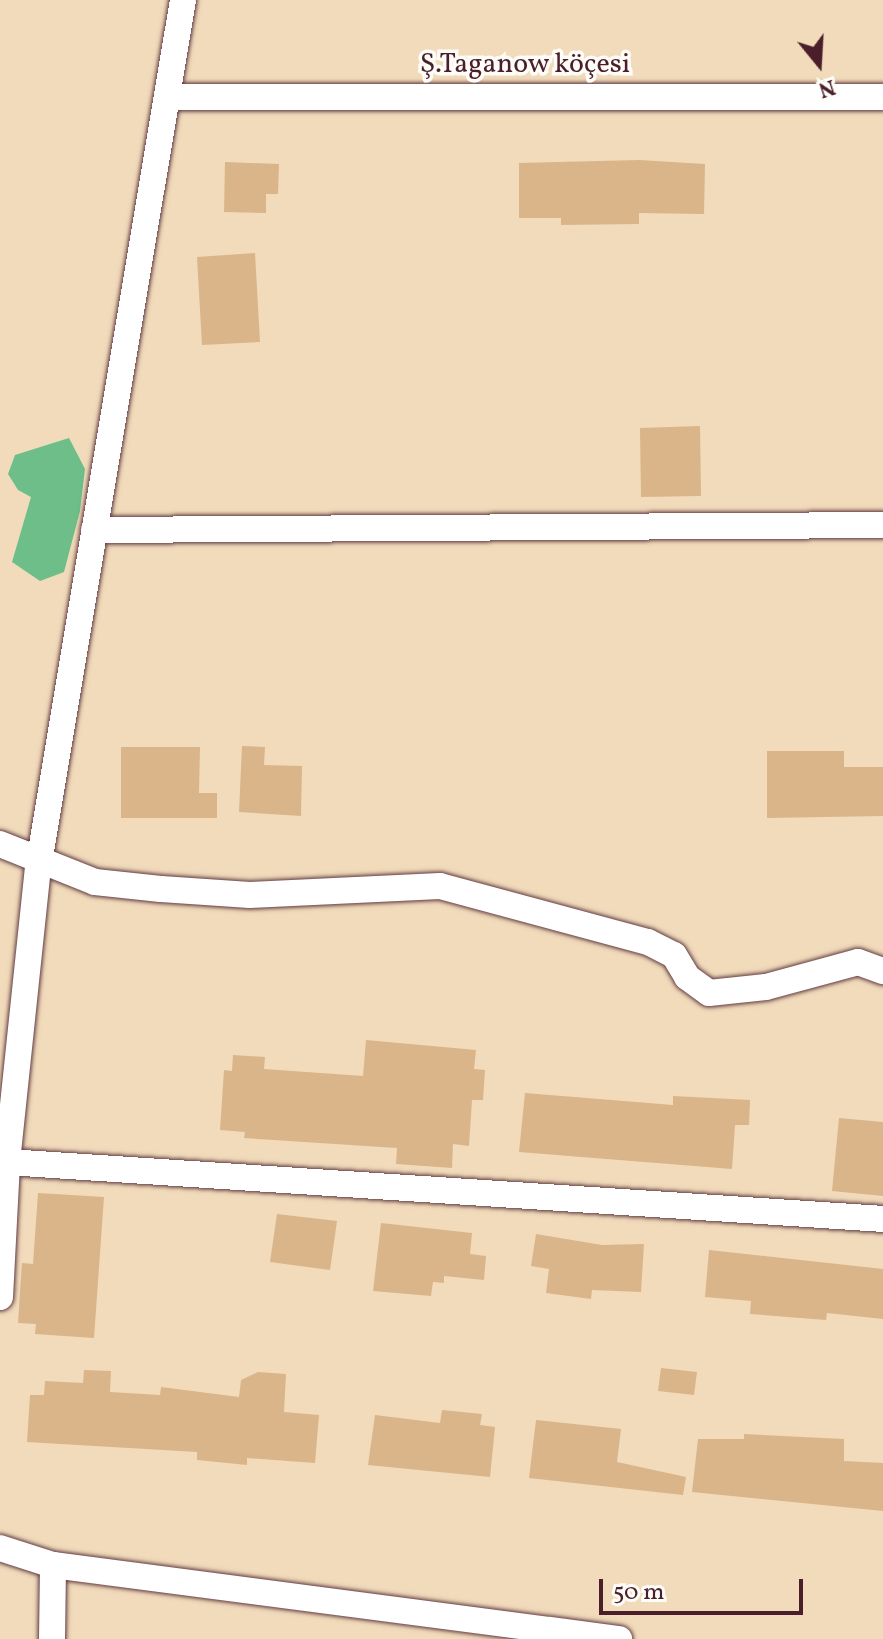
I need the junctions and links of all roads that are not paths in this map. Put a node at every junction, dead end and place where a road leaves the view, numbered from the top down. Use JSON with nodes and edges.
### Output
{"nodes":[{"id":1,"x":183,"y":0,"type":"edge"},
{"id":2,"x":168,"y":97,"type":"junction"},
{"id":3,"x":883,"y":97,"type":"edge"},
{"id":4,"x":883,"y":525,"type":"edge"},
{"id":5,"x":94,"y":530,"type":"junction"},
{"id":6,"x":0,"y":844,"type":"edge"},
{"id":7,"x":39,"y":860,"type":"junction"},
{"id":8,"x":883,"y":971,"type":"edge"},
{"id":9,"x":5,"y":1150,"type":"edge"},
{"id":10,"x":883,"y":1219,"type":"edge"},
{"id":11,"x":0,"y":1297,"type":"edge"},
{"id":12,"x":0,"y":1548,"type":"edge"},
{"id":13,"x":53,"y":1565,"type":"junction"},
{"id":14,"x":52,"y":1639,"type":"edge"},
{"id":15,"x":619,"y":1639,"type":"edge"}],
"edges":[{"from":1,"to":2,"type":"street"},
{"from":2,"to":3,"type":"street","name":"Ş.Taganow köçesi"},
{"from":2,"to":5,"type":"street"},
{"from":4,"to":5,"type":"street"},
{"from":5,"to":7,"type":"street"},
{"from":6,"to":7,"type":"street"},
{"from":7,"to":8,"type":"street"},
{"from":7,"to":9,"type":"street"},
{"from":9,"to":10,"type":"street"},
{"from":9,"to":11,"type":"street"},
{"from":12,"to":13,"type":"street"},
{"from":13,"to":14,"type":"street"},
{"from":13,"to":15,"type":"street"}]}
